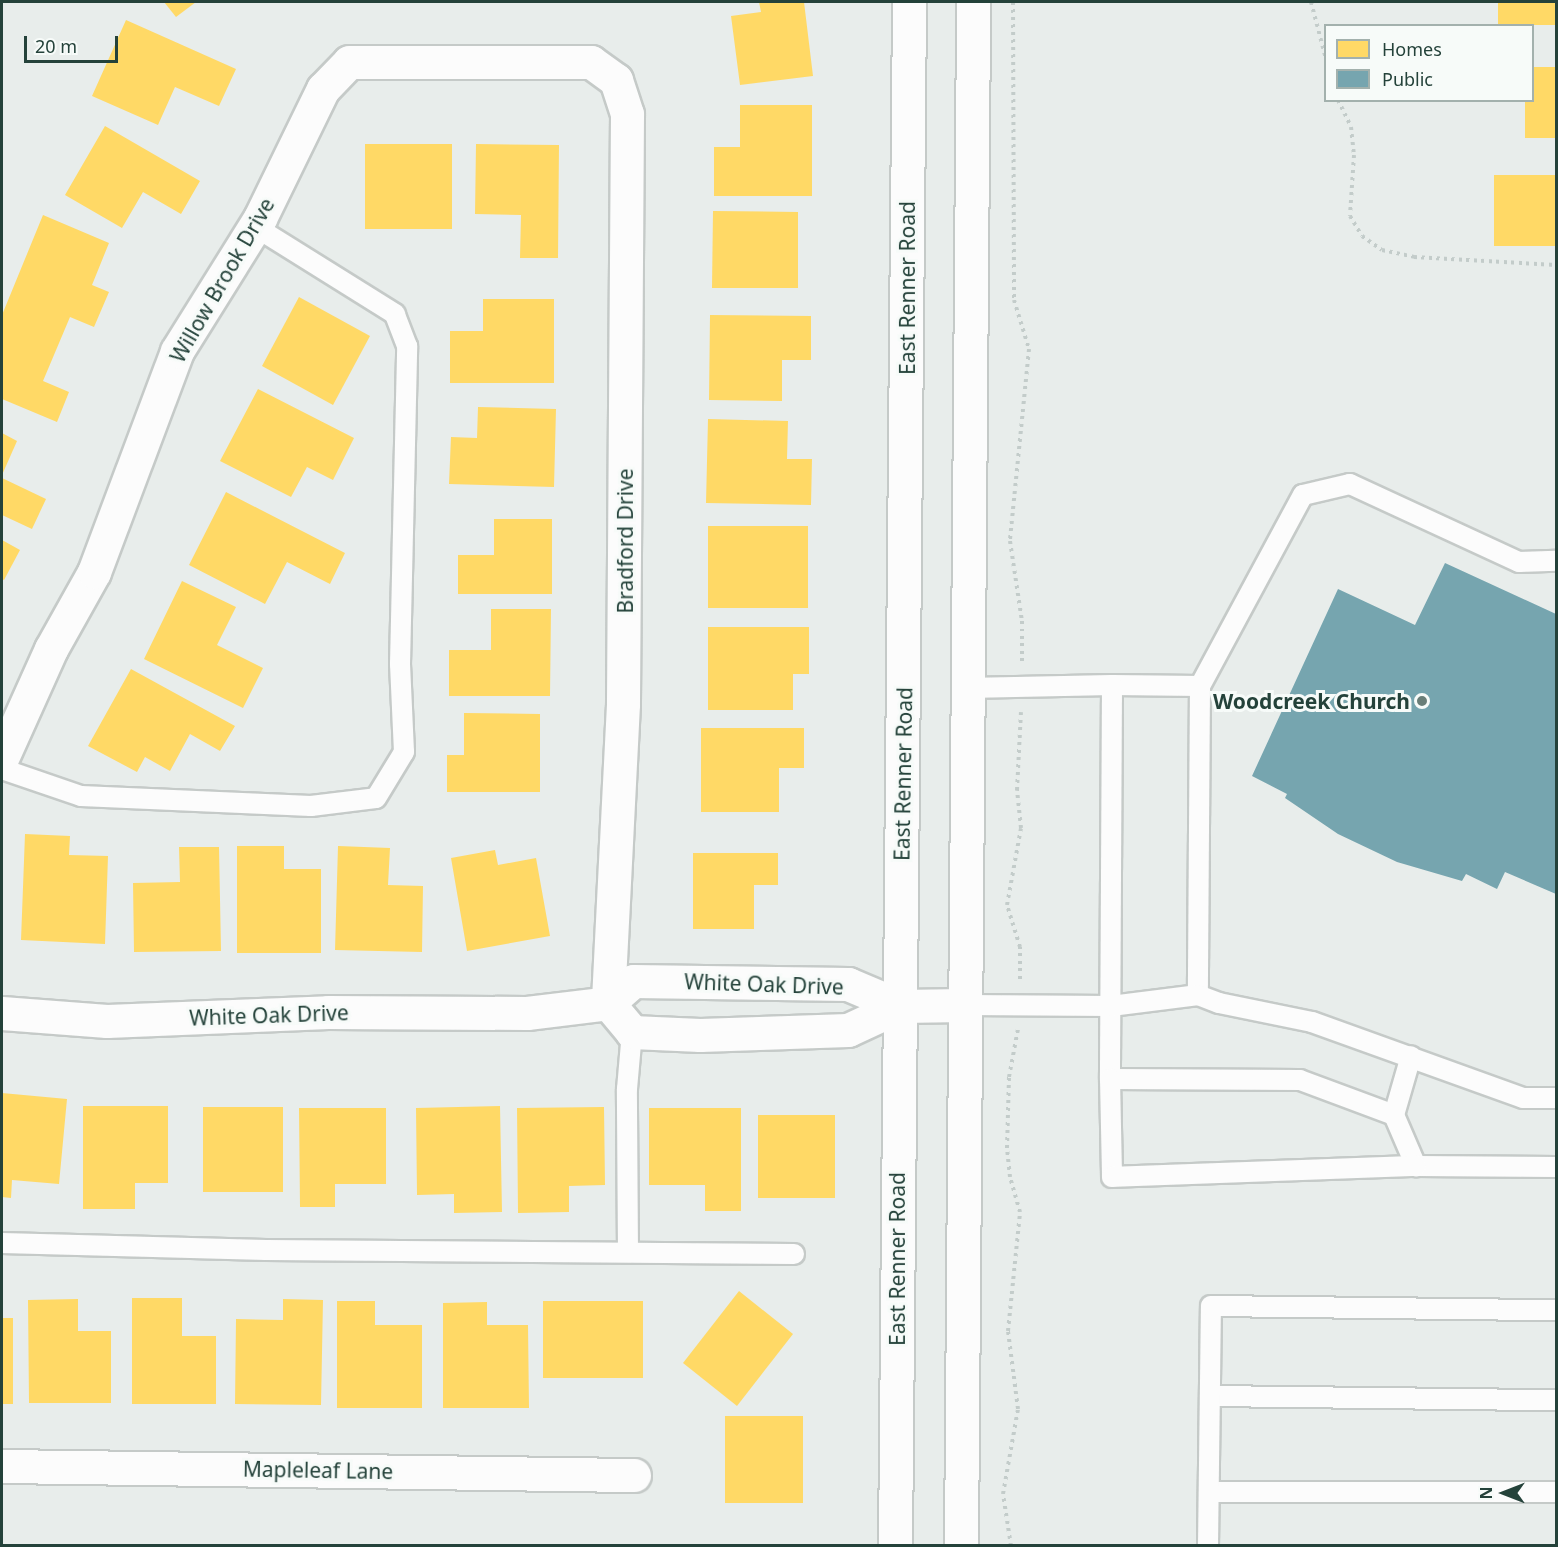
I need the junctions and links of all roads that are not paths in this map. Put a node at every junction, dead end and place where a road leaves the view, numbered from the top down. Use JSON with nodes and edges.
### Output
{"nodes":[{"id":1,"x":909,"y":2,"type":"edge"},
{"id":2,"x":973,"y":2,"type":"edge"},
{"id":3,"x":616,"y":80,"type":"joint"},
{"id":4,"x":254,"y":226,"type":"junction"},
{"id":5,"x":1557,"y":561,"type":"edge"},
{"id":6,"x":1112,"y":685,"type":"junction"},
{"id":7,"x":1200,"y":686,"type":"junction"},
{"id":8,"x":967,"y":688,"type":"junction"},
{"id":9,"x":2,"y":758,"type":"edge"},
{"id":10,"x":2,"y":769,"type":"edge"},
{"id":11,"x":1198,"y":994,"type":"junction"},
{"id":12,"x":608,"y":1003,"type":"junction"},
{"id":13,"x":900,"y":1005,"type":"junction"},
{"id":14,"x":965,"y":1005,"type":"junction"},
{"id":15,"x":1111,"y":1005,"type":"junction"},
{"id":16,"x":2,"y":1013,"type":"edge"},
{"id":17,"x":632,"y":1032,"type":"junction"},
{"id":18,"x":1411,"y":1056,"type":"junction"},
{"id":19,"x":1110,"y":1078,"type":"junction"},
{"id":20,"x":1557,"y":1098,"type":"edge"},
{"id":21,"x":1394,"y":1114,"type":"junction"},
{"id":22,"x":1416,"y":1166,"type":"junction"},
{"id":23,"x":1557,"y":1167,"type":"edge"},
{"id":24,"x":2,"y":1242,"type":"edge"},
{"id":25,"x":628,"y":1252,"type":"junction"},
{"id":26,"x":794,"y":1254,"type":"dead end"},
{"id":27,"x":1557,"y":1310,"type":"edge"},
{"id":28,"x":1210,"y":1396,"type":"junction"},
{"id":29,"x":1557,"y":1400,"type":"edge"},
{"id":30,"x":2,"y":1466,"type":"edge"},
{"id":31,"x":634,"y":1475,"type":"dead end"},
{"id":32,"x":1209,"y":1492,"type":"junction"},
{"id":33,"x":1557,"y":1492,"type":"edge"},
{"id":34,"x":895,"y":1545,"type":"edge"},
{"id":35,"x":961,"y":1545,"type":"edge"},
{"id":36,"x":1208,"y":1545,"type":"edge"}],
"edges":[{"from":1,"to":13,"type":"street","name":"East Renner Road"},
{"from":2,"to":8,"type":"street"},
{"from":3,"to":4,"type":"street","name":"Willow Brook Drive"},
{"from":3,"to":12,"type":"street","name":"Bradford Drive"},
{"from":4,"to":9,"type":"street","name":"Willow Brook Drive"},
{"from":4,"to":10,"type":"lane"},
{"from":5,"to":7,"type":"lane"},
{"from":6,"to":7,"type":"lane"},
{"from":6,"to":8,"type":"lane"},
{"from":6,"to":15,"type":"lane"},
{"from":7,"to":11,"type":"lane"},
{"from":8,"to":14,"type":"street"},
{"from":11,"to":15,"type":"lane"},
{"from":11,"to":18,"type":"lane"},
{"from":12,"to":13,"type":"street","name":"White Oak Drive"},
{"from":12,"to":16,"type":"street","name":"White Oak Drive"},
{"from":12,"to":17,"type":"street"},
{"from":13,"to":14,"type":"street"},
{"from":13,"to":17,"type":"street","name":"White Oak Drive"},
{"from":13,"to":34,"type":"street","name":"East Renner Road"},
{"from":14,"to":15,"type":"lane"},
{"from":14,"to":35,"type":"street"},
{"from":15,"to":19,"type":"lane"},
{"from":17,"to":25,"type":"lane"},
{"from":18,"to":20,"type":"lane"},
{"from":18,"to":21,"type":"lane"},
{"from":19,"to":21,"type":"lane"},
{"from":19,"to":22,"type":"lane"},
{"from":21,"to":22,"type":"lane"},
{"from":22,"to":23,"type":"lane"},
{"from":24,"to":25,"type":"lane"},
{"from":25,"to":26,"type":"lane"},
{"from":27,"to":28,"type":"lane"},
{"from":28,"to":29,"type":"lane"},
{"from":28,"to":32,"type":"lane"},
{"from":30,"to":31,"type":"street","name":"Mapleleaf Lane"},
{"from":32,"to":33,"type":"lane"},
{"from":32,"to":36,"type":"lane"}]}
